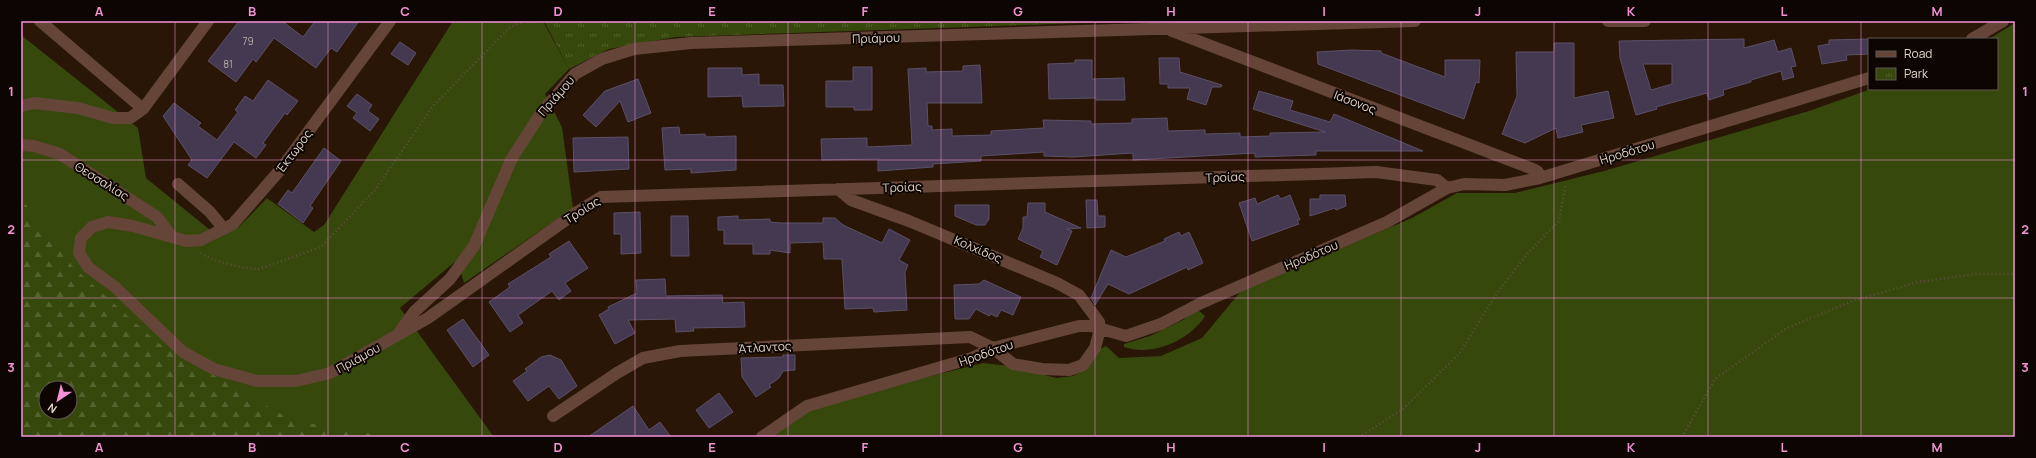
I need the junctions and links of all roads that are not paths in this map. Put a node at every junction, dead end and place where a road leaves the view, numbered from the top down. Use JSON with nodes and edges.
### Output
{"nodes":[{"id":1,"x":40,"y":21,"type":"edge"},
{"id":2,"x":208,"y":21,"type":"edge"},
{"id":3,"x":390,"y":21,"type":"edge"},
{"id":4,"x":1415,"y":21,"type":"edge"},
{"id":5,"x":1608,"y":21,"type":"edge"},
{"id":6,"x":1645,"y":21,"type":"edge"},
{"id":7,"x":2003,"y":21,"type":"edge"},
{"id":8,"x":1166,"y":29,"type":"junction"},
{"id":9,"x":1974,"y":38,"type":"edge"},
{"id":10,"x":1868,"y":78,"type":"edge"},
{"id":11,"x":21,"y":106,"type":"edge"},
{"id":12,"x":143,"y":109,"type":"junction"},
{"id":13,"x":21,"y":145,"type":"edge"},
{"id":14,"x":1540,"y":178,"type":"junction"},
{"id":15,"x":178,"y":184,"type":"dead end"},
{"id":16,"x":1447,"y":188,"type":"junction"},
{"id":17,"x":838,"y":189,"type":"junction"},
{"id":18,"x":224,"y":229,"type":"junction"},
{"id":19,"x":172,"y":237,"type":"junction"},
{"id":20,"x":1100,"y":329,"type":"junction"},
{"id":21,"x":396,"y":337,"type":"junction"},
{"id":22,"x":993,"y":348,"type":"junction"},
{"id":23,"x":553,"y":416,"type":"dead end"},
{"id":24,"x":762,"y":437,"type":"edge"}],
"edges":[{"from":1,"to":12,"type":"street"},
{"from":2,"to":12,"type":"street"},
{"from":3,"to":18,"type":"street","name":"Έκτωρος"},
{"from":4,"to":8,"type":"street","name":"Πριάμου"},
{"from":5,"to":6,"type":"street"},
{"from":7,"to":9,"type":"street"},
{"from":8,"to":14,"type":"street","name":"Ιάσονος"},
{"from":8,"to":21,"type":"street","name":"Πριάμου"},
{"from":10,"to":14,"type":"street","name":"Ηροδότου"},
{"from":11,"to":12,"type":"street"},
{"from":13,"to":19,"type":"street","name":"Θεσσαλίας"},
{"from":14,"to":16,"type":"street","name":"Ηροδότου"},
{"from":15,"to":18,"type":"street"},
{"from":16,"to":17,"type":"street","name":"Τροίας"},
{"from":16,"to":20,"type":"street","name":"Ηροδότου"},
{"from":17,"to":20,"type":"street","name":"Κολχίδος"},
{"from":17,"to":21,"type":"street","name":"Τροίας"},
{"from":18,"to":19,"type":"street","name":"Έκτωρος"},
{"from":19,"to":21,"type":"street","name":"Πριάμου"},
{"from":20,"to":22,"type":"street","name":"Ηροδότου"},
{"from":20,"to":22,"type":"street","name":"Άτλαντος"},
{"from":22,"to":23,"type":"street","name":"Άτλαντος"},
{"from":22,"to":24,"type":"street","name":"Ηροδότου"}]}
